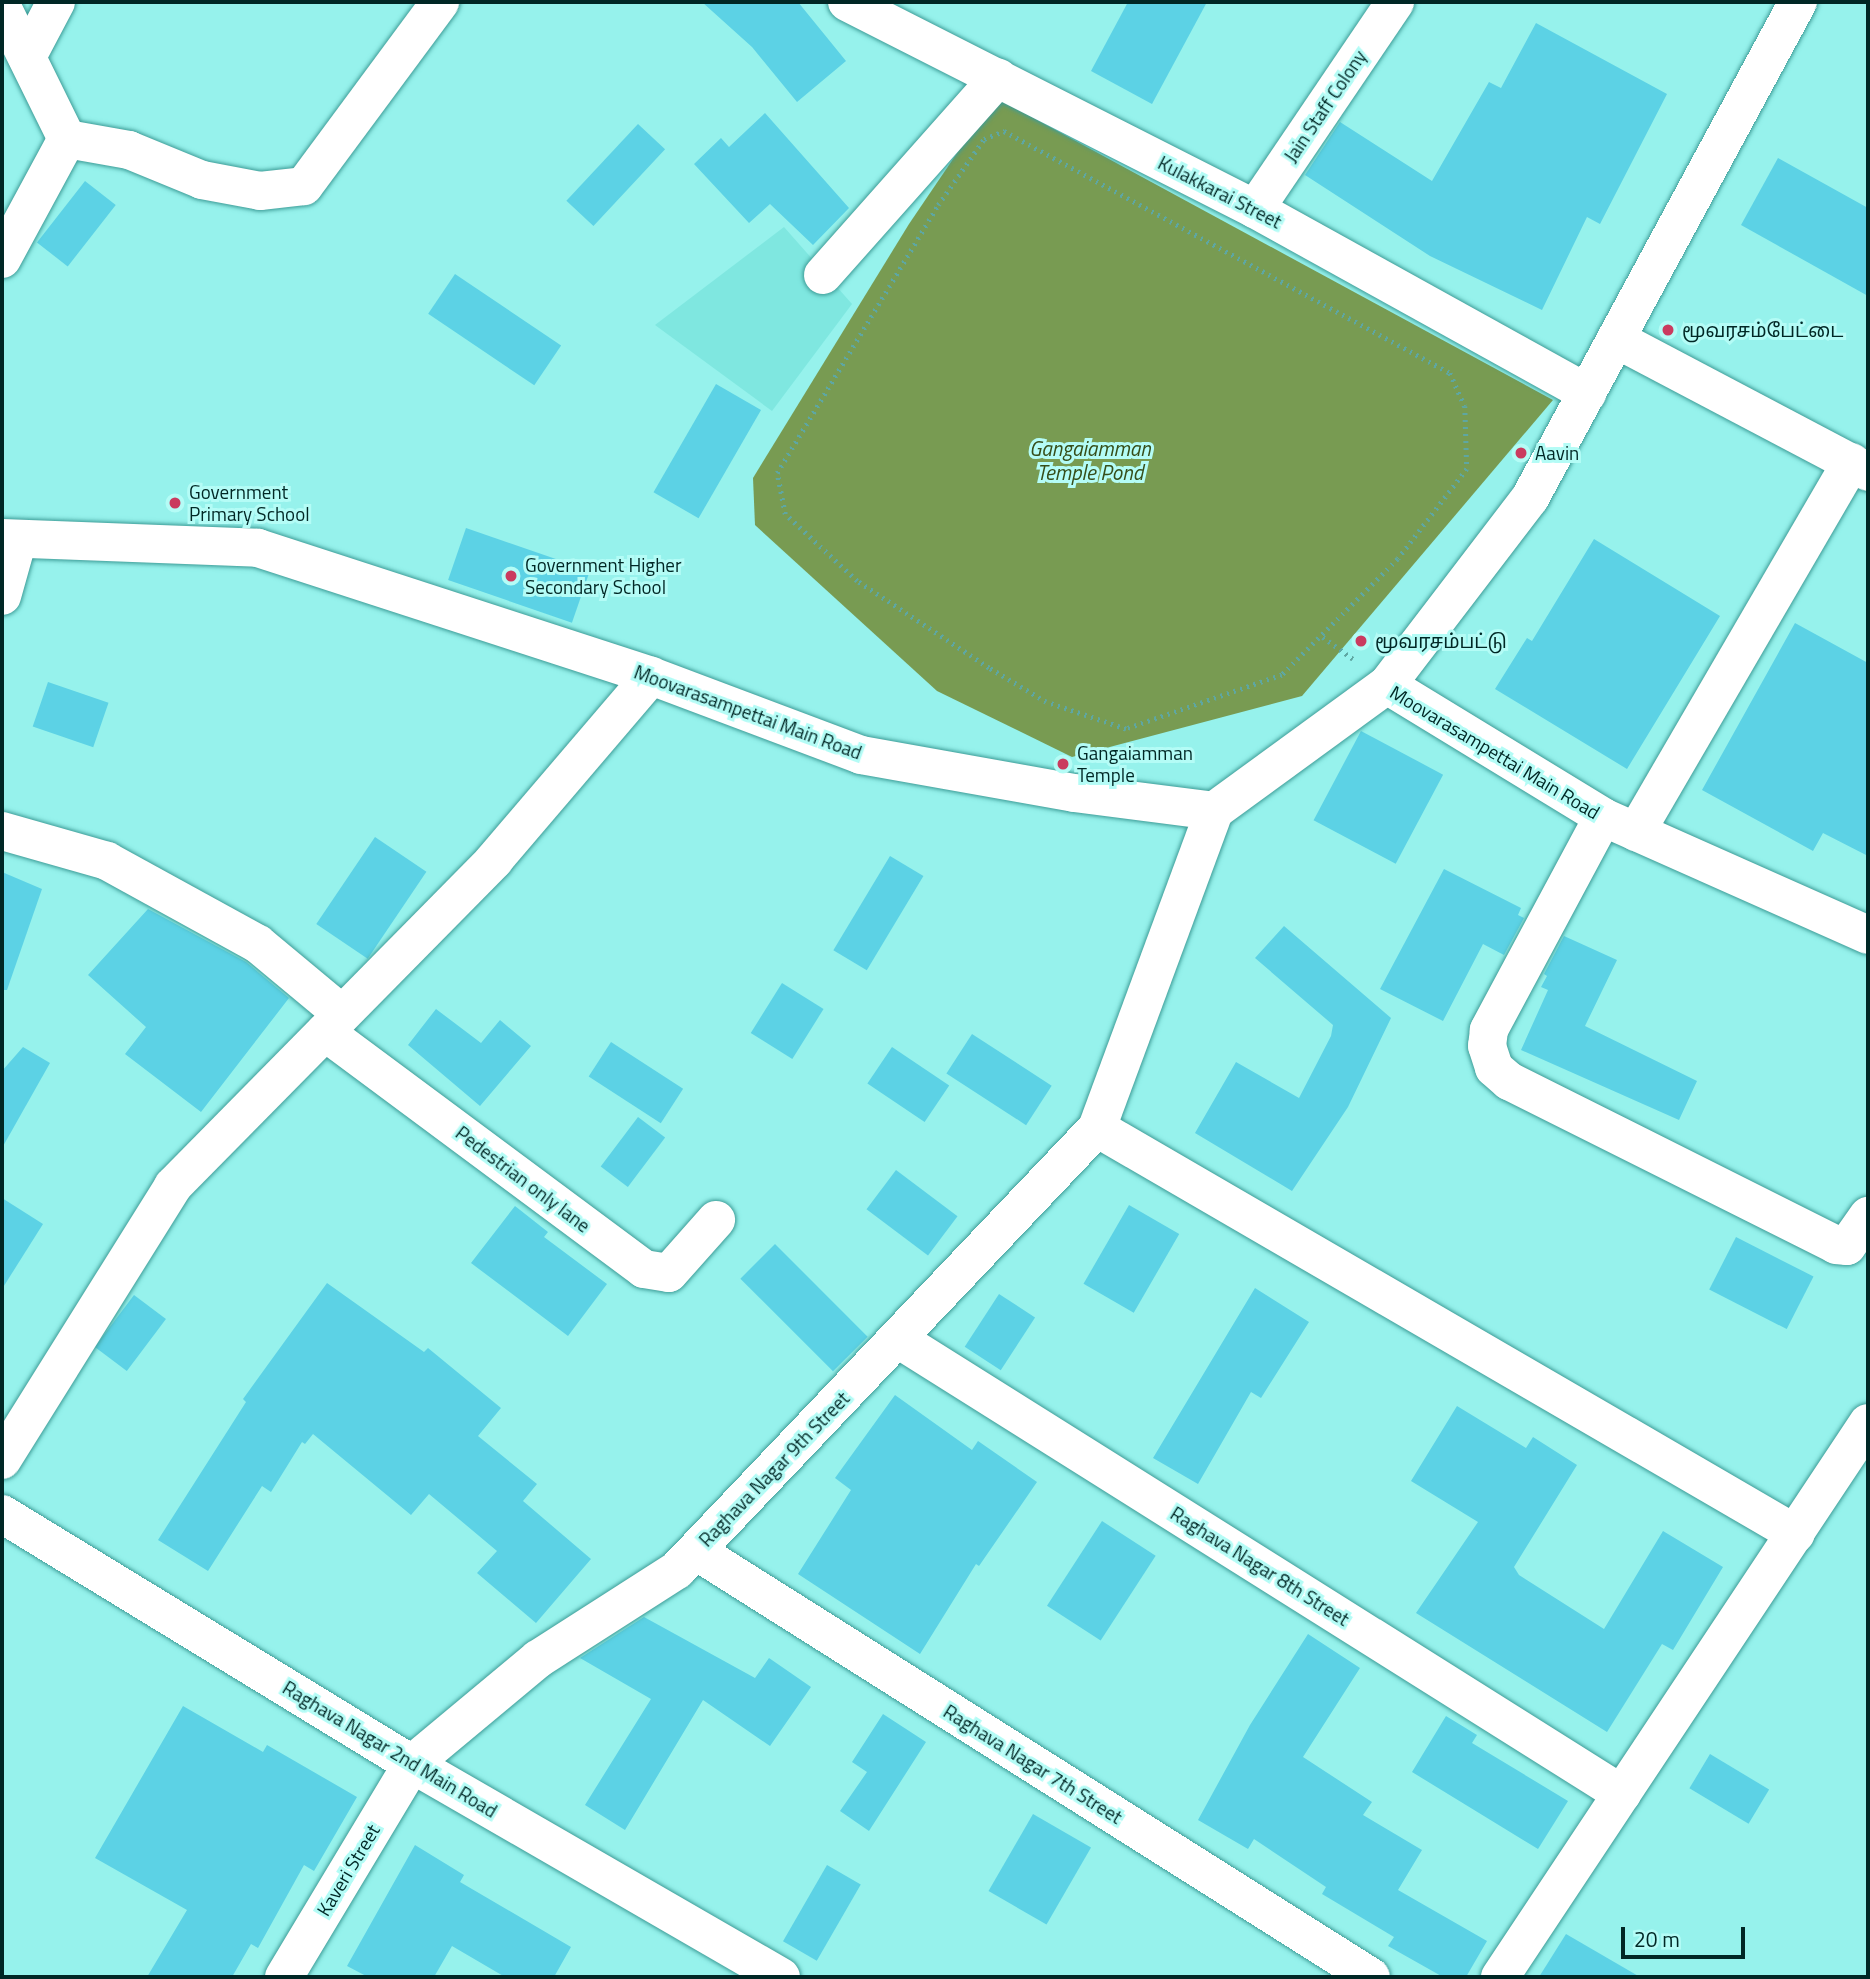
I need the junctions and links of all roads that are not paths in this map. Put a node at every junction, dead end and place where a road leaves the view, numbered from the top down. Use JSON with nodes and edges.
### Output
{"nodes":[{"id":1,"x":56,"y":2,"type":"edge"},
{"id":2,"x":440,"y":2,"type":"edge"},
{"id":3,"x":847,"y":2,"type":"edge"},
{"id":4,"x":1395,"y":2,"type":"edge"},
{"id":5,"x":1798,"y":2,"type":"edge"},
{"id":6,"x":2,"y":7,"type":"edge"},
{"id":7,"x":27,"y":57,"type":"junction"},
{"id":8,"x":998,"y":78,"type":"junction"},
{"id":9,"x":67,"y":139,"type":"junction"},
{"id":10,"x":1255,"y":209,"type":"junction"},
{"id":11,"x":2,"y":259,"type":"edge"},
{"id":12,"x":823,"y":275,"type":"dead end"},
{"id":13,"x":1616,"y":339,"type":"junction"},
{"id":14,"x":1587,"y":393,"type":"junction"},
{"id":15,"x":1859,"y":467,"type":"edge"},
{"id":16,"x":10,"y":538,"type":"edge"},
{"id":17,"x":2,"y":596,"type":"edge"},
{"id":18,"x":651,"y":676,"type":"junction"},
{"id":19,"x":1387,"y":685,"type":"junction"},
{"id":20,"x":1213,"y":811,"type":"junction"},
{"id":21,"x":1620,"y":824,"type":"junction"},
{"id":22,"x":2,"y":831,"type":"edge"},
{"id":23,"x":1868,"y":935,"type":"edge"},
{"id":24,"x":333,"y":1023,"type":"junction"},
{"id":25,"x":1097,"y":1128,"type":"junction"},
{"id":26,"x":1868,"y":1216,"type":"edge"},
{"id":27,"x":716,"y":1220,"type":"dead end"},
{"id":28,"x":898,"y":1339,"type":"junction"},
{"id":29,"x":1868,"y":1423,"type":"edge"},
{"id":30,"x":2,"y":1460,"type":"edge"},
{"id":31,"x":2,"y":1514,"type":"edge"},
{"id":32,"x":1796,"y":1534,"type":"junction"},
{"id":33,"x":696,"y":1551,"type":"junction"},
{"id":34,"x":412,"y":1764,"type":"junction"},
{"id":35,"x":1622,"y":1794,"type":"junction"},
{"id":36,"x":284,"y":1977,"type":"edge"},
{"id":37,"x":781,"y":1977,"type":"edge"},
{"id":38,"x":1371,"y":1977,"type":"edge"},
{"id":39,"x":1500,"y":1977,"type":"edge"}],
"edges":[{"from":1,"to":7,"type":"street"},
{"from":2,"to":9,"type":"street"},
{"from":3,"to":8,"type":"street","name":"Kulakkarai Street"},
{"from":4,"to":10,"type":"street","name":"Jain Staff Colony"},
{"from":5,"to":13,"type":"street"},
{"from":6,"to":7,"type":"street"},
{"from":7,"to":9,"type":"street"},
{"from":8,"to":10,"type":"street","name":"Kulakkarai Street"},
{"from":8,"to":12,"type":"street"},
{"from":9,"to":11,"type":"street"},
{"from":10,"to":14,"type":"street","name":"Kulakkarai Street"},
{"from":13,"to":14,"type":"street"},
{"from":13,"to":15,"type":"street"},
{"from":14,"to":19,"type":"street"},
{"from":15,"to":21,"type":"street"},
{"from":16,"to":17,"type":"street"},
{"from":16,"to":18,"type":"street","name":"Moovarasampettai Main Road"},
{"from":18,"to":20,"type":"street","name":"Moovarasampettai Main Road"},
{"from":18,"to":24,"type":"street"},
{"from":19,"to":20,"type":"street","name":"Moovarasampettai Main Road"},
{"from":19,"to":21,"type":"street","name":"Moovarasampettai Main Road"},
{"from":20,"to":25,"type":"street"},
{"from":21,"to":23,"type":"street","name":"Moovarasampettai Main Road"},
{"from":21,"to":26,"type":"street"},
{"from":22,"to":24,"type":"street"},
{"from":24,"to":27,"type":"street","name":"Pedestrian only lane"},
{"from":24,"to":30,"type":"street"},
{"from":25,"to":28,"type":"street","name":"Raghava Nagar 9th Street"},
{"from":25,"to":32,"type":"street"},
{"from":28,"to":33,"type":"street","name":"Raghava Nagar 9th Street"},
{"from":28,"to":35,"type":"street","name":"Raghava Nagar 8th Street"},
{"from":29,"to":32,"type":"street"},
{"from":31,"to":34,"type":"street","name":"Raghava Nagar 2nd Main Road"},
{"from":32,"to":35,"type":"street"},
{"from":33,"to":34,"type":"street","name":"Raghava Nagar 9th Street"},
{"from":33,"to":38,"type":"street","name":"Raghava Nagar 7th Street"},
{"from":34,"to":36,"type":"street","name":"Kaveri Street"},
{"from":34,"to":37,"type":"street","name":"Raghava Nagar 2nd Main Road"},
{"from":35,"to":39,"type":"street"}]}
